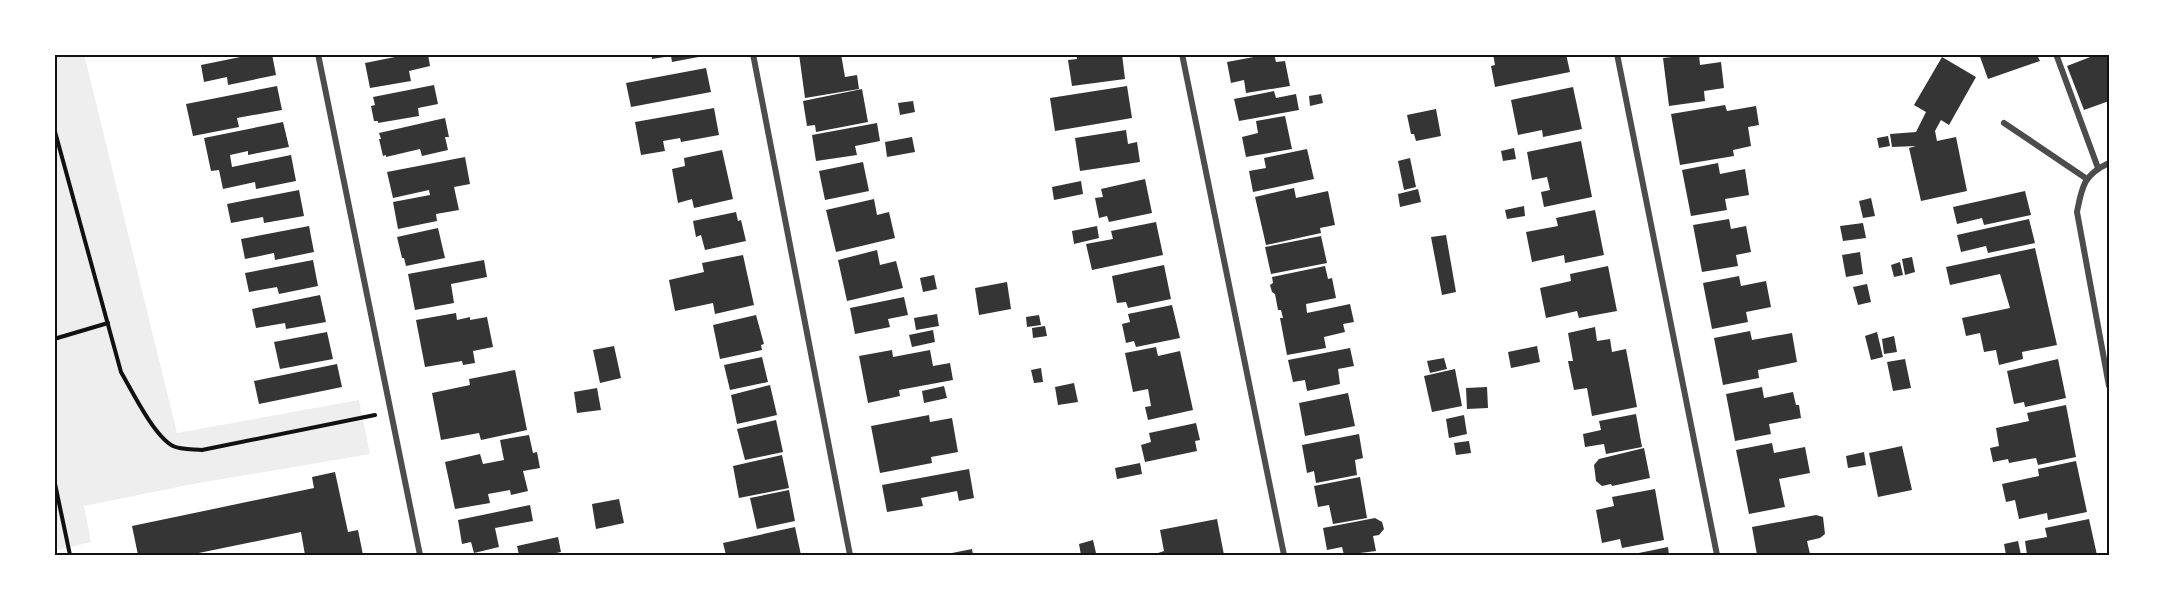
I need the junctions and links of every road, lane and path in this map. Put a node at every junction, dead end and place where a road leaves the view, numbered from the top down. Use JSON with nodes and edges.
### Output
{"nodes":[{"id":1,"x":318,"y":54,"type":"edge"},
{"id":2,"x":753,"y":54,"type":"edge"},
{"id":3,"x":1182,"y":54,"type":"edge"},
{"id":4,"x":1617,"y":54,"type":"edge"},
{"id":5,"x":2056,"y":54,"type":"edge"},
{"id":6,"x":2004,"y":123,"type":"dead end"},
{"id":7,"x":54,"y":128,"type":"edge"},
{"id":8,"x":2109,"y":163,"type":"edge"},
{"id":9,"x":2098,"y":168,"type":"junction"},
{"id":10,"x":2087,"y":179,"type":"junction"},
{"id":11,"x":108,"y":323,"type":"junction"},
{"id":12,"x":54,"y":339,"type":"edge"},
{"id":13,"x":2109,"y":386,"type":"edge"},
{"id":14,"x":390,"y":411,"type":"junction"},
{"id":15,"x":54,"y":479,"type":"edge"},
{"id":16,"x":70,"y":555,"type":"edge"},
{"id":17,"x":420,"y":555,"type":"edge"},
{"id":18,"x":850,"y":555,"type":"edge"},
{"id":19,"x":1284,"y":555,"type":"edge"},
{"id":20,"x":1718,"y":555,"type":"edge"}],
"edges":[{"from":1,"to":14,"type":"street"},
{"from":2,"to":18,"type":"street"},
{"from":3,"to":19,"type":"street"},
{"from":4,"to":20,"type":"street"},
{"from":5,"to":9,"type":"street"},
{"from":6,"to":10,"type":"street"},
{"from":7,"to":11,"type":"path"},
{"from":8,"to":9,"type":"street"},
{"from":9,"to":10,"type":"street"},
{"from":10,"to":13,"type":"street"},
{"from":11,"to":12,"type":"path"},
{"from":11,"to":14,"type":"path"},
{"from":14,"to":17,"type":"street"},
{"from":15,"to":16,"type":"path"}]}
